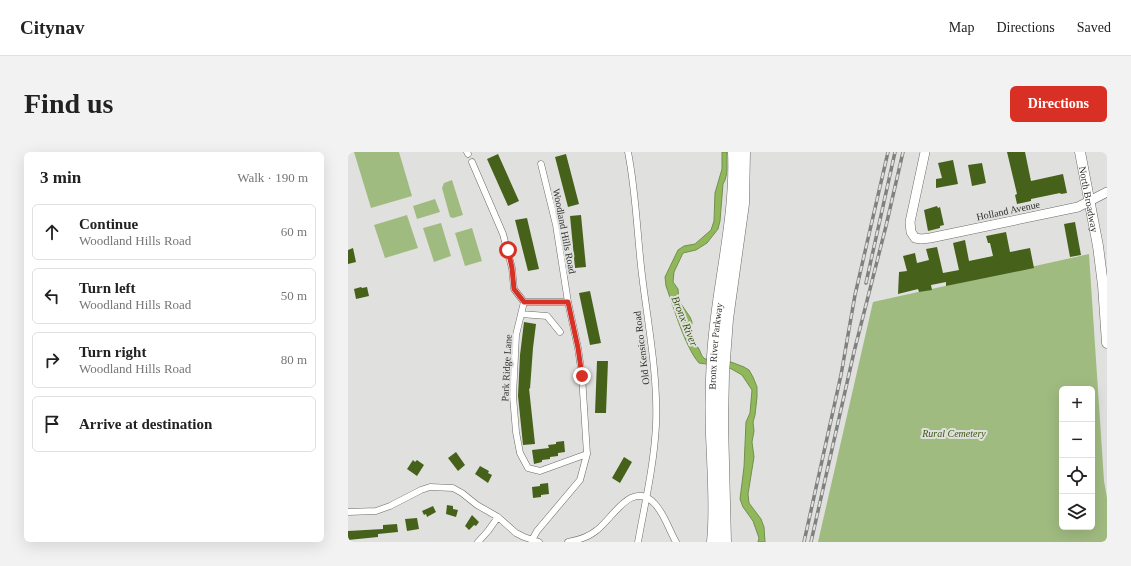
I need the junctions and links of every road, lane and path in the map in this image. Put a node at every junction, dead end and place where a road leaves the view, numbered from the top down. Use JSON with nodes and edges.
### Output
{"nodes":[{"id":1,"x":628,"y":152,"type":"edge"},
{"id":2,"x":734,"y":152,"type":"edge"},
{"id":3,"x":744,"y":152,"type":"edge"},
{"id":4,"x":926,"y":152,"type":"edge"},
{"id":5,"x":1080,"y":152,"type":"edge"},
{"id":6,"x":472,"y":162,"type":"dead end"},
{"id":7,"x":541,"y":164,"type":"dead end"},
{"id":8,"x":1107,"y":192,"type":"edge"},
{"id":9,"x":1090,"y":200,"type":"junction"},
{"id":10,"x":1105,"y":285,"type":"edge"},
{"id":11,"x":524,"y":302,"type":"junction"},
{"id":12,"x":545,"y":302,"type":"junction"},
{"id":13,"x":568,"y":302,"type":"junction"},
{"id":14,"x":521,"y":314,"type":"junction"},
{"id":15,"x":547,"y":316,"type":"junction"},
{"id":16,"x":560,"y":332,"type":"dead end"},
{"id":17,"x":1107,"y":343,"type":"edge"},
{"id":18,"x":719,"y":356,"type":"junction"},
{"id":19,"x":718,"y":372,"type":"junction"},
{"id":20,"x":587,"y":454,"type":"junction"},
{"id":21,"x":646,"y":497,"type":"junction"},
{"id":22,"x":348,"y":512,"type":"edge"},
{"id":23,"x":498,"y":517,"type":"junction"},
{"id":24,"x":532,"y":540,"type":"junction"},
{"id":25,"x":478,"y":542,"type":"edge"},
{"id":26,"x":539,"y":542,"type":"edge"},
{"id":27,"x":568,"y":542,"type":"edge"},
{"id":28,"x":638,"y":542,"type":"edge"},
{"id":29,"x":676,"y":542,"type":"edge"},
{"id":30,"x":713,"y":542,"type":"edge"},
{"id":31,"x":725,"y":542,"type":"edge"}],
"edges":[{"from":1,"to":21,"type":"street","name":"Old Kensico Road"},
{"from":2,"to":18,"type":"highway","name":"Bronx River Parkway"},
{"from":3,"to":18,"type":"highway","name":"Bronx River Parkway"},
{"from":4,"to":9,"type":"street","name":"Holland Avenue"},
{"from":5,"to":9,"type":"main road","name":"North Broadway"},
{"from":6,"to":11,"type":"street"},
{"from":7,"to":13,"type":"street","name":"Woodland Hills Road"},
{"from":8,"to":9,"type":"street","name":"Holland Avenue"},
{"from":9,"to":10,"type":"main road","name":"North Broadway"},
{"from":10,"to":17,"type":"main road","name":"North Broadway"},
{"from":11,"to":12,"type":"street"},
{"from":11,"to":14,"type":"street","name":"Park Ridge Lane"},
{"from":12,"to":13,"type":"street"},
{"from":12,"to":15,"type":"street"},
{"from":13,"to":20,"type":"street","name":"Woodland Hills Road"},
{"from":14,"to":15,"type":"street"},
{"from":14,"to":20,"type":"street","name":"Park Ridge Lane"},
{"from":15,"to":16,"type":"street"},
{"from":18,"to":19,"type":"highway","name":"Bronx River Parkway"},
{"from":19,"to":30,"type":"highway","name":"Bronx River Parkway"},
{"from":19,"to":31,"type":"highway","name":"Bronx River Parkway"},
{"from":20,"to":24,"type":"street","name":"Woodland Hills Road"},
{"from":21,"to":27,"type":"street"},
{"from":21,"to":28,"type":"street","name":"Old Kensico Road"},
{"from":21,"to":29,"type":"street"},
{"from":22,"to":23,"type":"street"},
{"from":23,"to":24,"type":"street"},
{"from":23,"to":25,"type":"street"},
{"from":24,"to":26,"type":"street"}]}
